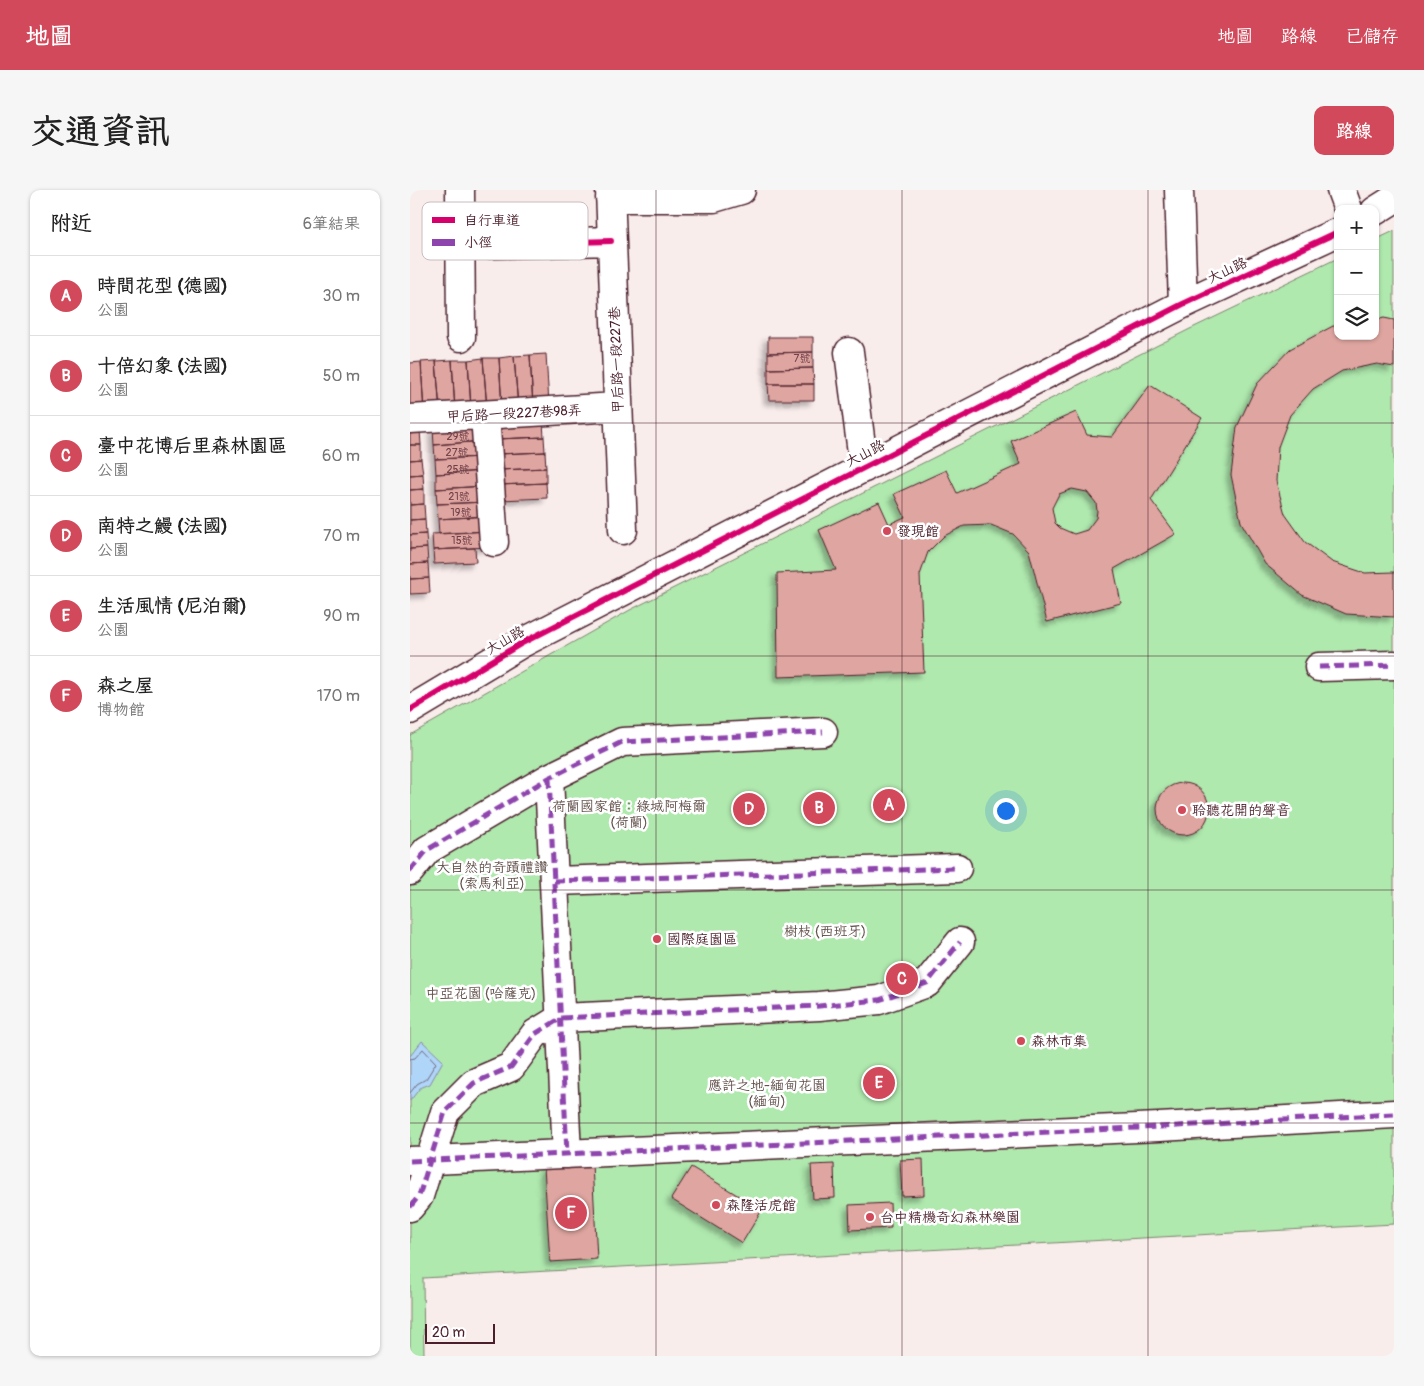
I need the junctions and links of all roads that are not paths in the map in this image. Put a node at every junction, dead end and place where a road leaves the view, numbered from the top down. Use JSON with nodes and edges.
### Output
{"nodes":[{"id":1,"x":741,"y":190,"type":"edge"},
{"id":2,"x":1179,"y":190,"type":"edge"},
{"id":3,"x":1341,"y":190,"type":"edge"},
{"id":4,"x":610,"y":194,"type":"edge"},
{"id":5,"x":1394,"y":199,"type":"edge"},
{"id":6,"x":1347,"y":205,"type":"edge"},
{"id":7,"x":1379,"y":208,"type":"edge"},
{"id":8,"x":1334,"y":234,"type":"edge"},
{"id":9,"x":611,"y":241,"type":"junction"},
{"id":10,"x":588,"y":242,"type":"edge"},
{"id":11,"x":462,"y":260,"type":"edge"},
{"id":12,"x":1183,"y":304,"type":"junction"},
{"id":13,"x":462,"y":336,"type":"dead end"},
{"id":14,"x":849,"y":352,"type":"dead end"},
{"id":15,"x":617,"y":407,"type":"junction"},
{"id":16,"x":485,"y":415,"type":"junction"},
{"id":17,"x":410,"y":419,"type":"edge"},
{"id":18,"x":864,"y":468,"type":"junction"},
{"id":19,"x":624,"y":530,"type":"dead end"},
{"id":20,"x":494,"y":542,"type":"dead end"},
{"id":21,"x":1394,"y":665,"type":"edge"},
{"id":22,"x":1319,"y":667,"type":"dead end"},
{"id":23,"x":410,"y":710,"type":"edge"},
{"id":24,"x":823,"y":732,"type":"dead end"},
{"id":25,"x":549,"y":778,"type":"junction"},
{"id":26,"x":957,"y":868,"type":"dead end"},
{"id":27,"x":410,"y":871,"type":"edge"},
{"id":28,"x":554,"y":881,"type":"junction"},
{"id":29,"x":960,"y":942,"type":"dead end"},
{"id":30,"x":561,"y":1018,"type":"junction"},
{"id":31,"x":1394,"y":1114,"type":"edge"},
{"id":32,"x":567,"y":1154,"type":"junction"},
{"id":33,"x":420,"y":1161,"type":"edge"},
{"id":34,"x":410,"y":1207,"type":"edge"}],
"edges":[{"from":1,"to":4,"type":"street"},
{"from":2,"to":12,"type":"street"},
{"from":3,"to":6,"type":"street"},
{"from":4,"to":9,"type":"street","name":"甲后路一段227巷"},
{"from":5,"to":7,"type":"street"},
{"from":8,"to":12,"type":"street","name":"大山路"},
{"from":9,"to":10,"type":"street"},
{"from":9,"to":15,"type":"street","name":"甲后路一段227巷"},
{"from":11,"to":13,"type":"street"},
{"from":12,"to":18,"type":"street","name":"大山路"},
{"from":14,"to":18,"type":"street"},
{"from":15,"to":16,"type":"street","name":"甲后路一段227巷98弄"},
{"from":15,"to":19,"type":"street","name":"甲后路一段227巷"},
{"from":16,"to":17,"type":"street","name":"甲后路一段227巷98弄"},
{"from":16,"to":20,"type":"street"},
{"from":18,"to":23,"type":"street","name":"大山路"},
{"from":21,"to":22,"type":"street"},
{"from":24,"to":25,"type":"street"},
{"from":25,"to":27,"type":"street"},
{"from":25,"to":28,"type":"street"},
{"from":26,"to":28,"type":"street"},
{"from":28,"to":30,"type":"street"},
{"from":29,"to":30,"type":"street"},
{"from":30,"to":32,"type":"street"},
{"from":30,"to":33,"type":"street"},
{"from":31,"to":32,"type":"street"},
{"from":32,"to":33,"type":"street"},
{"from":33,"to":34,"type":"street"}]}
